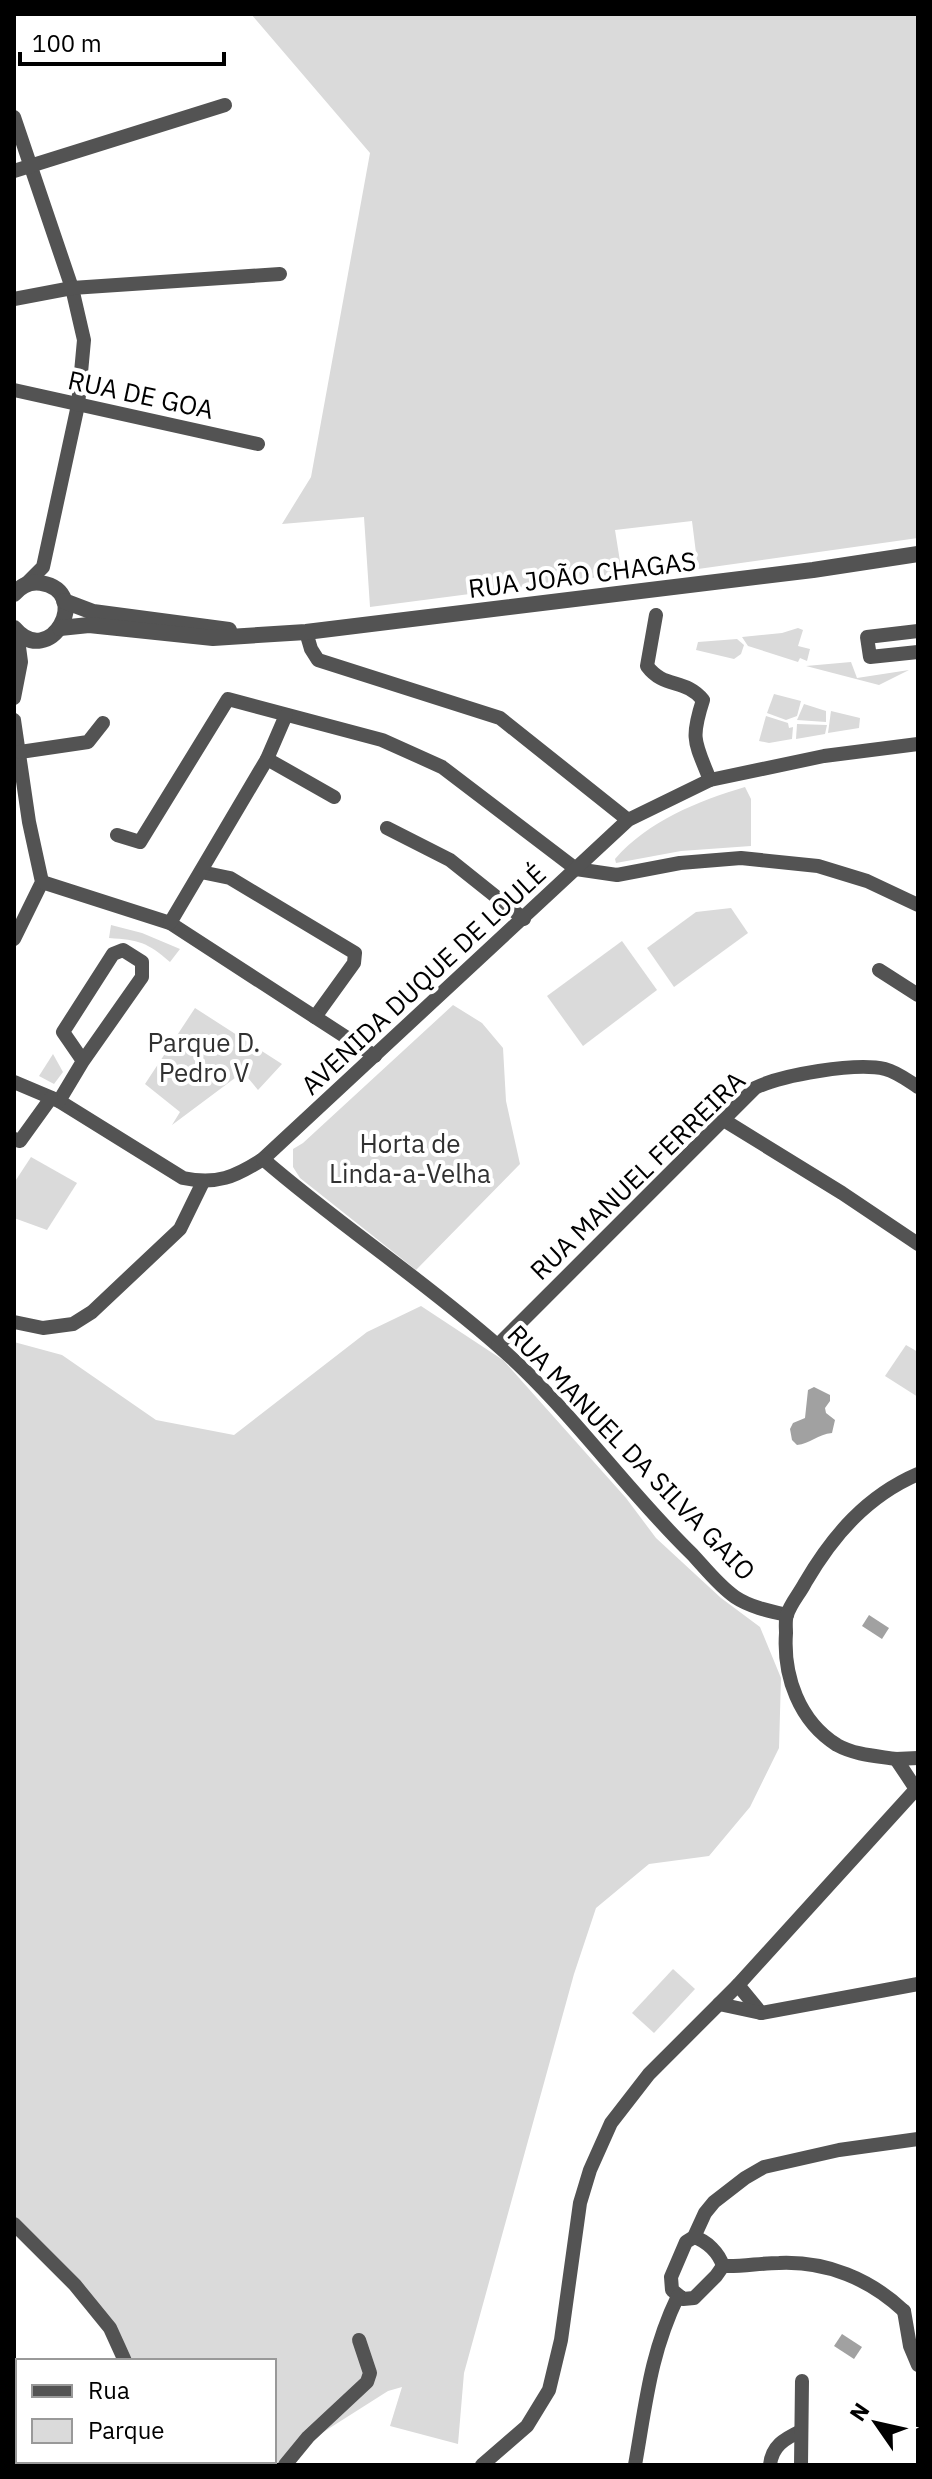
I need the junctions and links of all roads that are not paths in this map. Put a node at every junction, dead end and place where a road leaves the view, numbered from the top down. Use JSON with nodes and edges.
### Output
{"nodes":[{"id":1,"x":225,"y":105,"type":"dead end"},
{"id":2,"x":14,"y":117,"type":"edge"},
{"id":3,"x":30,"y":166,"type":"junction"},
{"id":4,"x":14,"y":171,"type":"edge"},
{"id":5,"x":280,"y":274,"type":"dead end"},
{"id":6,"x":72,"y":288,"type":"junction"},
{"id":7,"x":14,"y":299,"type":"edge"},
{"id":8,"x":14,"y":390,"type":"edge"},
{"id":9,"x":78,"y":405,"type":"junction"},
{"id":10,"x":258,"y":444,"type":"dead end"},
{"id":11,"x":918,"y":554,"type":"edge"},
{"id":12,"x":43,"y":567,"type":"junction"},
{"id":13,"x":53,"y":587,"type":"junction"},
{"id":14,"x":20,"y":589,"type":"edge"},
{"id":15,"x":64,"y":601,"type":"junction"},
{"id":16,"x":656,"y":615,"type":"dead end"},
{"id":17,"x":60,"y":628,"type":"junction"},
{"id":18,"x":15,"y":630,"type":"edge"},
{"id":19,"x":918,"y":631,"type":"edge"},
{"id":20,"x":306,"y":632,"type":"junction"},
{"id":21,"x":250,"y":634,"type":"junction"},
{"id":22,"x":34,"y":640,"type":"junction"},
{"id":23,"x":918,"y":652,"type":"edge"},
{"id":24,"x":21,"y":662,"type":"junction"},
{"id":25,"x":14,"y":698,"type":"edge"},
{"id":26,"x":286,"y":715,"type":"junction"},
{"id":27,"x":14,"y":720,"type":"edge"},
{"id":28,"x":103,"y":723,"type":"dead end"},
{"id":29,"x":918,"y":744,"type":"edge"},
{"id":30,"x":20,"y":752,"type":"junction"},
{"id":31,"x":267,"y":759,"type":"junction"},
{"id":32,"x":710,"y":780,"type":"junction"},
{"id":33,"x":334,"y":797,"type":"dead end"},
{"id":34,"x":628,"y":820,"type":"junction"},
{"id":35,"x":22,"y":822,"type":"edge"},
{"id":36,"x":387,"y":828,"type":"dead end"},
{"id":37,"x":117,"y":835,"type":"dead end"},
{"id":38,"x":576,"y":869,"type":"junction"},
{"id":39,"x":201,"y":872,"type":"junction"},
{"id":40,"x":42,"y":882,"type":"junction"},
{"id":41,"x":918,"y":905,"type":"edge"},
{"id":42,"x":524,"y":919,"type":"junction"},
{"id":43,"x":170,"y":923,"type":"junction"},
{"id":44,"x":15,"y":937,"type":"edge"},
{"id":45,"x":879,"y":970,"type":"dead end"},
{"id":46,"x":918,"y":995,"type":"edge"},
{"id":47,"x":315,"y":1017,"type":"junction"},
{"id":48,"x":375,"y":1056,"type":"junction"},
{"id":49,"x":83,"y":1061,"type":"junction"},
{"id":50,"x":14,"y":1082,"type":"edge"},
{"id":51,"x":918,"y":1087,"type":"edge"},
{"id":52,"x":55,"y":1100,"type":"junction"},
{"id":53,"x":722,"y":1119,"type":"junction"},
{"id":54,"x":14,"y":1139,"type":"edge"},
{"id":55,"x":263,"y":1159,"type":"junction"},
{"id":56,"x":203,"y":1182,"type":"junction"},
{"id":57,"x":918,"y":1244,"type":"edge"},
{"id":58,"x":14,"y":1322,"type":"edge"},
{"id":59,"x":498,"y":1345,"type":"junction"},
{"id":60,"x":918,"y":1474,"type":"edge"},
{"id":61,"x":787,"y":1615,"type":"junction"},
{"id":62,"x":918,"y":1758,"type":"edge"},
{"id":63,"x":896,"y":1759,"type":"junction"},
{"id":64,"x":917,"y":1788,"type":"edge"},
{"id":65,"x":918,"y":1984,"type":"edge"},
{"id":66,"x":738,"y":1985,"type":"junction"},
{"id":67,"x":719,"y":2004,"type":"junction"},
{"id":68,"x":761,"y":2013,"type":"junction"},
{"id":69,"x":918,"y":2139,"type":"edge"},
{"id":70,"x":14,"y":2224,"type":"edge"},
{"id":71,"x":694,"y":2237,"type":"junction"},
{"id":72,"x":723,"y":2266,"type":"junction"},
{"id":73,"x":678,"y":2296,"type":"junction"},
{"id":74,"x":911,"y":2308,"type":"edge"},
{"id":75,"x":359,"y":2340,"type":"dead end"},
{"id":76,"x":124,"y":2359,"type":"edge"},
{"id":77,"x":918,"y":2365,"type":"edge"},
{"id":78,"x":802,"y":2381,"type":"dead end"},
{"id":79,"x":801,"y":2431,"type":"junction"},
{"id":80,"x":285,"y":2465,"type":"edge"},
{"id":81,"x":482,"y":2465,"type":"edge"},
{"id":82,"x":635,"y":2465,"type":"edge"},
{"id":83,"x":770,"y":2465,"type":"edge"},
{"id":84,"x":801,"y":2465,"type":"edge"}],
"edges":[{"from":1,"to":3,"type":"street"},
{"from":2,"to":3,"type":"street"},
{"from":3,"to":4,"type":"street"},
{"from":3,"to":6,"type":"street"},
{"from":5,"to":6,"type":"street"},
{"from":6,"to":7,"type":"street"},
{"from":6,"to":9,"type":"street"},
{"from":8,"to":9,"type":"street","name":"RUA DE GOA"},
{"from":9,"to":10,"type":"street","name":"RUA DE GOA"},
{"from":9,"to":12,"type":"street"},
{"from":11,"to":20,"type":"street","name":"RUA JOÃO CHAGAS"},
{"from":12,"to":13,"type":"street"},
{"from":12,"to":14,"type":"street"},
{"from":13,"to":14,"type":"street"},
{"from":13,"to":15,"type":"street"},
{"from":15,"to":17,"type":"street"},
{"from":15,"to":21,"type":"street","name":"RUA JOÃO CHAGAS"},
{"from":16,"to":32,"type":"street"},
{"from":17,"to":21,"type":"street","name":"RUA JOÃO CHAGAS"},
{"from":17,"to":22,"type":"street"},
{"from":18,"to":22,"type":"street"},
{"from":18,"to":24,"type":"street"},
{"from":19,"to":23,"type":"street"},
{"from":20,"to":21,"type":"street","name":"RUA JOÃO CHAGAS"},
{"from":20,"to":34,"type":"street"},
{"from":22,"to":24,"type":"street"},
{"from":24,"to":25,"type":"street"},
{"from":26,"to":31,"type":"street"},
{"from":26,"to":37,"type":"street"},
{"from":26,"to":38,"type":"street"},
{"from":27,"to":30,"type":"street"},
{"from":28,"to":30,"type":"street"},
{"from":29,"to":32,"type":"street","name":"AVENIDA DUQUE DE LOULÉ"},
{"from":30,"to":35,"type":"street"},
{"from":31,"to":33,"type":"street"},
{"from":31,"to":39,"type":"street"},
{"from":32,"to":34,"type":"street","name":"AVENIDA DUQUE DE LOULÉ"},
{"from":34,"to":38,"type":"street","name":"AVENIDA DUQUE DE LOULÉ"},
{"from":35,"to":40,"type":"street"},
{"from":36,"to":42,"type":"street"},
{"from":38,"to":41,"type":"street"},
{"from":38,"to":42,"type":"street","name":"AVENIDA DUQUE DE LOULÉ"},
{"from":39,"to":43,"type":"street"},
{"from":39,"to":47,"type":"street"},
{"from":40,"to":43,"type":"street"},
{"from":40,"to":44,"type":"street"},
{"from":42,"to":48,"type":"street","name":"AVENIDA DUQUE DE LOULÉ"},
{"from":43,"to":47,"type":"street"},
{"from":45,"to":46,"type":"street"},
{"from":47,"to":48,"type":"street"},
{"from":48,"to":55,"type":"street","name":"AVENIDA DUQUE DE LOULÉ"},
{"from":49,"to":49,"type":"street"},
{"from":49,"to":52,"type":"street"},
{"from":50,"to":52,"type":"street"},
{"from":51,"to":53,"type":"street","name":"RUA MANUEL FERREIRA"},
{"from":52,"to":54,"type":"street"},
{"from":52,"to":56,"type":"street"},
{"from":53,"to":57,"type":"street"},
{"from":53,"to":59,"type":"street","name":"RUA MANUEL FERREIRA"},
{"from":55,"to":56,"type":"street","name":"AVENIDA DUQUE DE LOULÉ"},
{"from":55,"to":59,"type":"street","name":"RUA MANUEL DA SILVA GAIO"},
{"from":56,"to":58,"type":"street"},
{"from":59,"to":61,"type":"street","name":"RUA MANUEL DA SILVA GAIO"},
{"from":60,"to":61,"type":"street"},
{"from":61,"to":63,"type":"street"},
{"from":62,"to":63,"type":"street"},
{"from":63,"to":64,"type":"street"},
{"from":64,"to":66,"type":"street"},
{"from":65,"to":68,"type":"street"},
{"from":66,"to":67,"type":"street"},
{"from":66,"to":68,"type":"street"},
{"from":67,"to":68,"type":"street"},
{"from":67,"to":81,"type":"street"},
{"from":69,"to":71,"type":"street"},
{"from":70,"to":76,"type":"street"},
{"from":71,"to":72,"type":"street"},
{"from":71,"to":73,"type":"street"},
{"from":72,"to":73,"type":"street"},
{"from":72,"to":74,"type":"street"},
{"from":73,"to":82,"type":"street"},
{"from":74,"to":77,"type":"street"},
{"from":75,"to":80,"type":"street"},
{"from":78,"to":79,"type":"street"},
{"from":79,"to":83,"type":"street"},
{"from":79,"to":84,"type":"street"}]}
